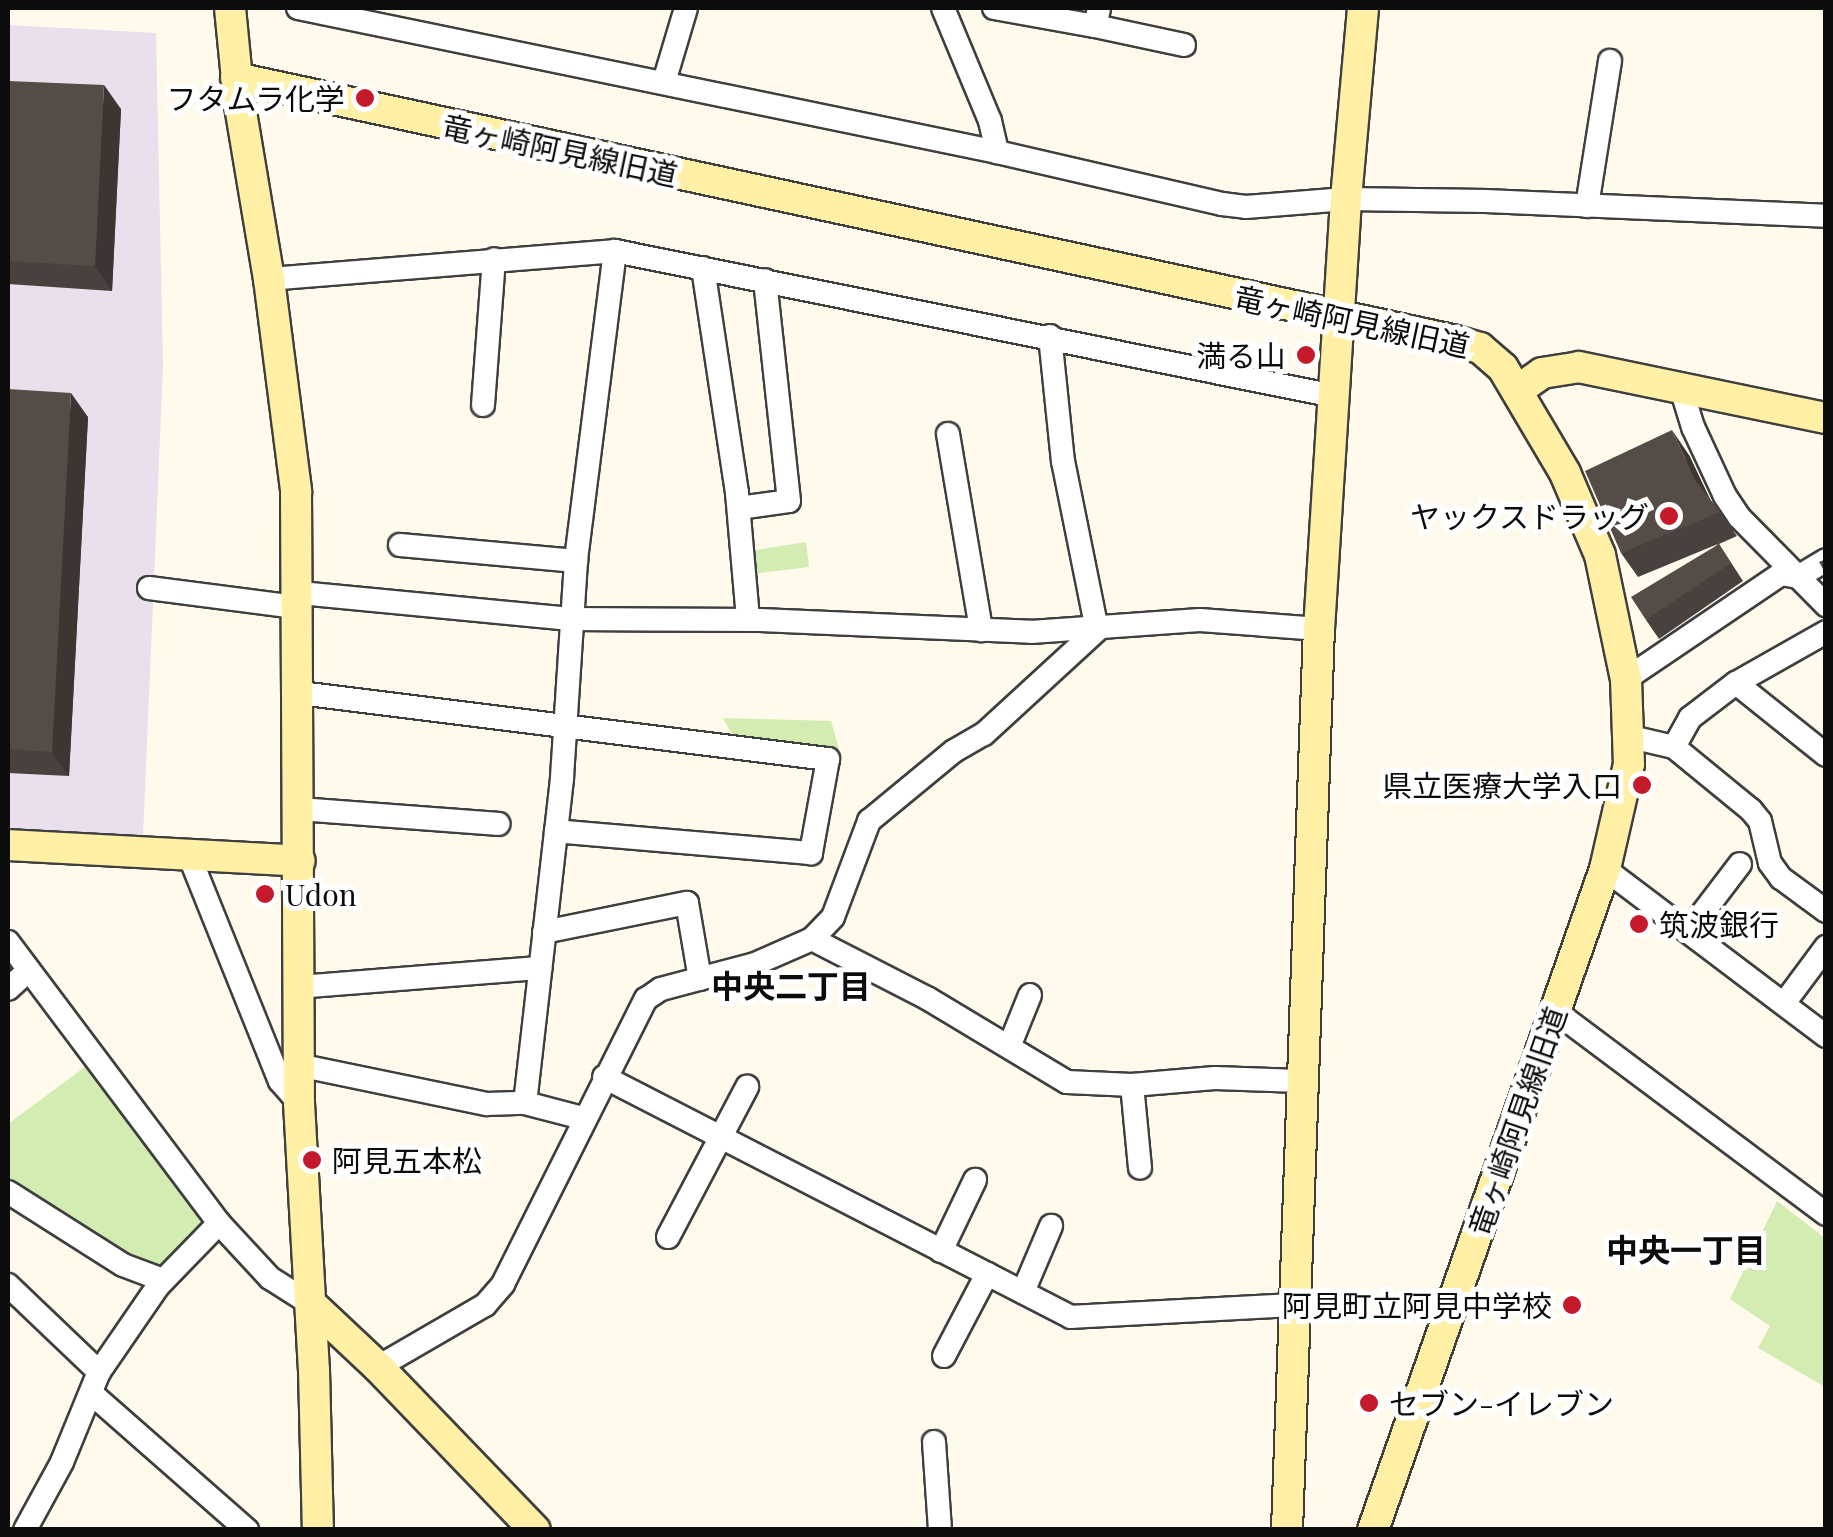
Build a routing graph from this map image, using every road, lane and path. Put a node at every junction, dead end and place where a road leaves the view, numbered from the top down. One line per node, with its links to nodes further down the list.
1 (230, 8): 10 (street)
2 (298, 8): 11 (street)
3 (686, 8): 11 (street)
4 (943, 8): 12 (street)
5 (994, 8): 7 (street)
6 (1364, 8): 13 (street)
7 (1097, 17): 8 (street)
8 (1184, 45)
9 (1610, 60): 14 (street)
10 (236, 78): 19 (street); 21 (street, 竜ヶ崎阿見線旧道)
11 (664, 82): 12 (street)
12 (997, 152): 13 (street)
13 (1346, 198): 14 (street); 21 (street)
14 (1587, 206): 15 (street)
15 (1826, 216)
16 (615, 251): 17 (street); 18 (street); 31 (street)
17 (494, 259): 19 (street); 26 (street)
18 (703, 268): 20 (street); 29 (street)
19 (269, 280): 35 (street)
20 (765, 280): 22 (street); 29 (street)
21 (1339, 317): 24 (street, 竜ヶ崎阿見線旧道); 25 (street)
22 (1050, 336): 25 (street); 41 (street)
23 (1681, 388): 24 (street); 27 (street); 33 (street)
24 (1518, 390): 43 (street, 竜ヶ崎阿見線旧道)
25 (1334, 396): 39 (street)
26 (482, 405)
27 (1826, 418)
28 (948, 434): 40 (street)
29 (738, 508): 38 (street)
30 (400, 545): 31 (street)
31 (576, 560): 37 (street)
32 (1826, 560): 33 (street)
33 (1798, 577): 36 (street); 43 (street)
34 (149, 588): 35 (street)
35 (300, 593): 37 (street); 45 (street)
36 (1826, 606)
37 (570, 618): 38 (street); 46 (street)
38 (748, 620): 40 (street)
39 (1320, 629): 41 (street); 76 (street)
40 (981, 630): 41 (street)
41 (1097, 630): 61 (street)
42 (1826, 632): 44 (street)
43 (1626, 679): 47 (street, 竜ヶ崎阿見線旧道)
44 (1736, 683): 48 (street); 49 (street)
45 (300, 693): 46 (street); 50 (street)
46 (564, 729): 52 (street); 52 (street)
47 (1631, 736): 48 (street); 57 (street, 竜ヶ崎阿見線旧道)
48 (1674, 746): 58 (street)
49 (1826, 754)
50 (300, 809): 51 (street); 55 (street)
51 (498, 824)
52 (556, 830): 60 (street)
53 (8, 845): 54 (street)
54 (188, 855): 55 (street); 79 (street)
55 (300, 861): 67 (street)
56 (1740, 864): 59 (street)
57 (1605, 869): 59 (street); 71 (street, 竜ヶ崎阿見線旧道)
58 (1826, 911)
59 (1688, 931): 70 (street)
60 (544, 932): 64 (street); 66 (street)
61 (812, 939): 66 (street); 73 (street)
62 (8, 942): 65 (street)
63 (1826, 948): 70 (street)
64 (540, 968): 67 (street); 80 (street)
65 (28, 970): 68 (street); 87 (street)
66 (700, 979): 75 (street)
67 (298, 986): 74 (street)
68 (8, 989)
69 (1030, 995): 73 (street)
70 (1785, 1002): 72 (street)
71 (1556, 1012): 86 (street); 107 (street, 竜ヶ崎阿見線旧道)
72 (1826, 1036)
73 (1009, 1047): 77 (street)
74 (298, 1065): 79 (street); 80 (street)
75 (604, 1077): 81 (street); 82 (street)
76 (1300, 1080): 77 (street); 96 (street)
77 (1132, 1085): 83 (street)
78 (747, 1087): 82 (street)
79 (299, 1103): 95 (street)
80 (525, 1103): 81 (street)
81 (582, 1118): 98 (street)
82 (721, 1138): 89 (street); 90 (street)
83 (1140, 1168)
84 (976, 1180): 90 (street)
85 (8, 1192): 92 (street)
86 (1826, 1214)
87 (219, 1222): 92 (street); 95 (street)
88 (1051, 1226): 94 (street)
89 (668, 1237)
90 (941, 1251): 91 (street)
91 (987, 1274): 94 (street); 97 (street)
92 (164, 1280): 99 (street)
93 (8, 1285): 99 (street)
94 (1023, 1292): 96 (street)
95 (310, 1304): 98 (street); 103 (street)
96 (1292, 1305): 106 (street)
97 (944, 1356)
98 (378, 1367): 104 (street)
99 (95, 1382): 101 (street); 102 (street)
100 (934, 1442): 105 (street)
101 (25, 1530)
102 (247, 1530)
103 (318, 1530)
104 (535, 1530)
105 (940, 1530)
106 (1287, 1530)
107 (1373, 1530)

